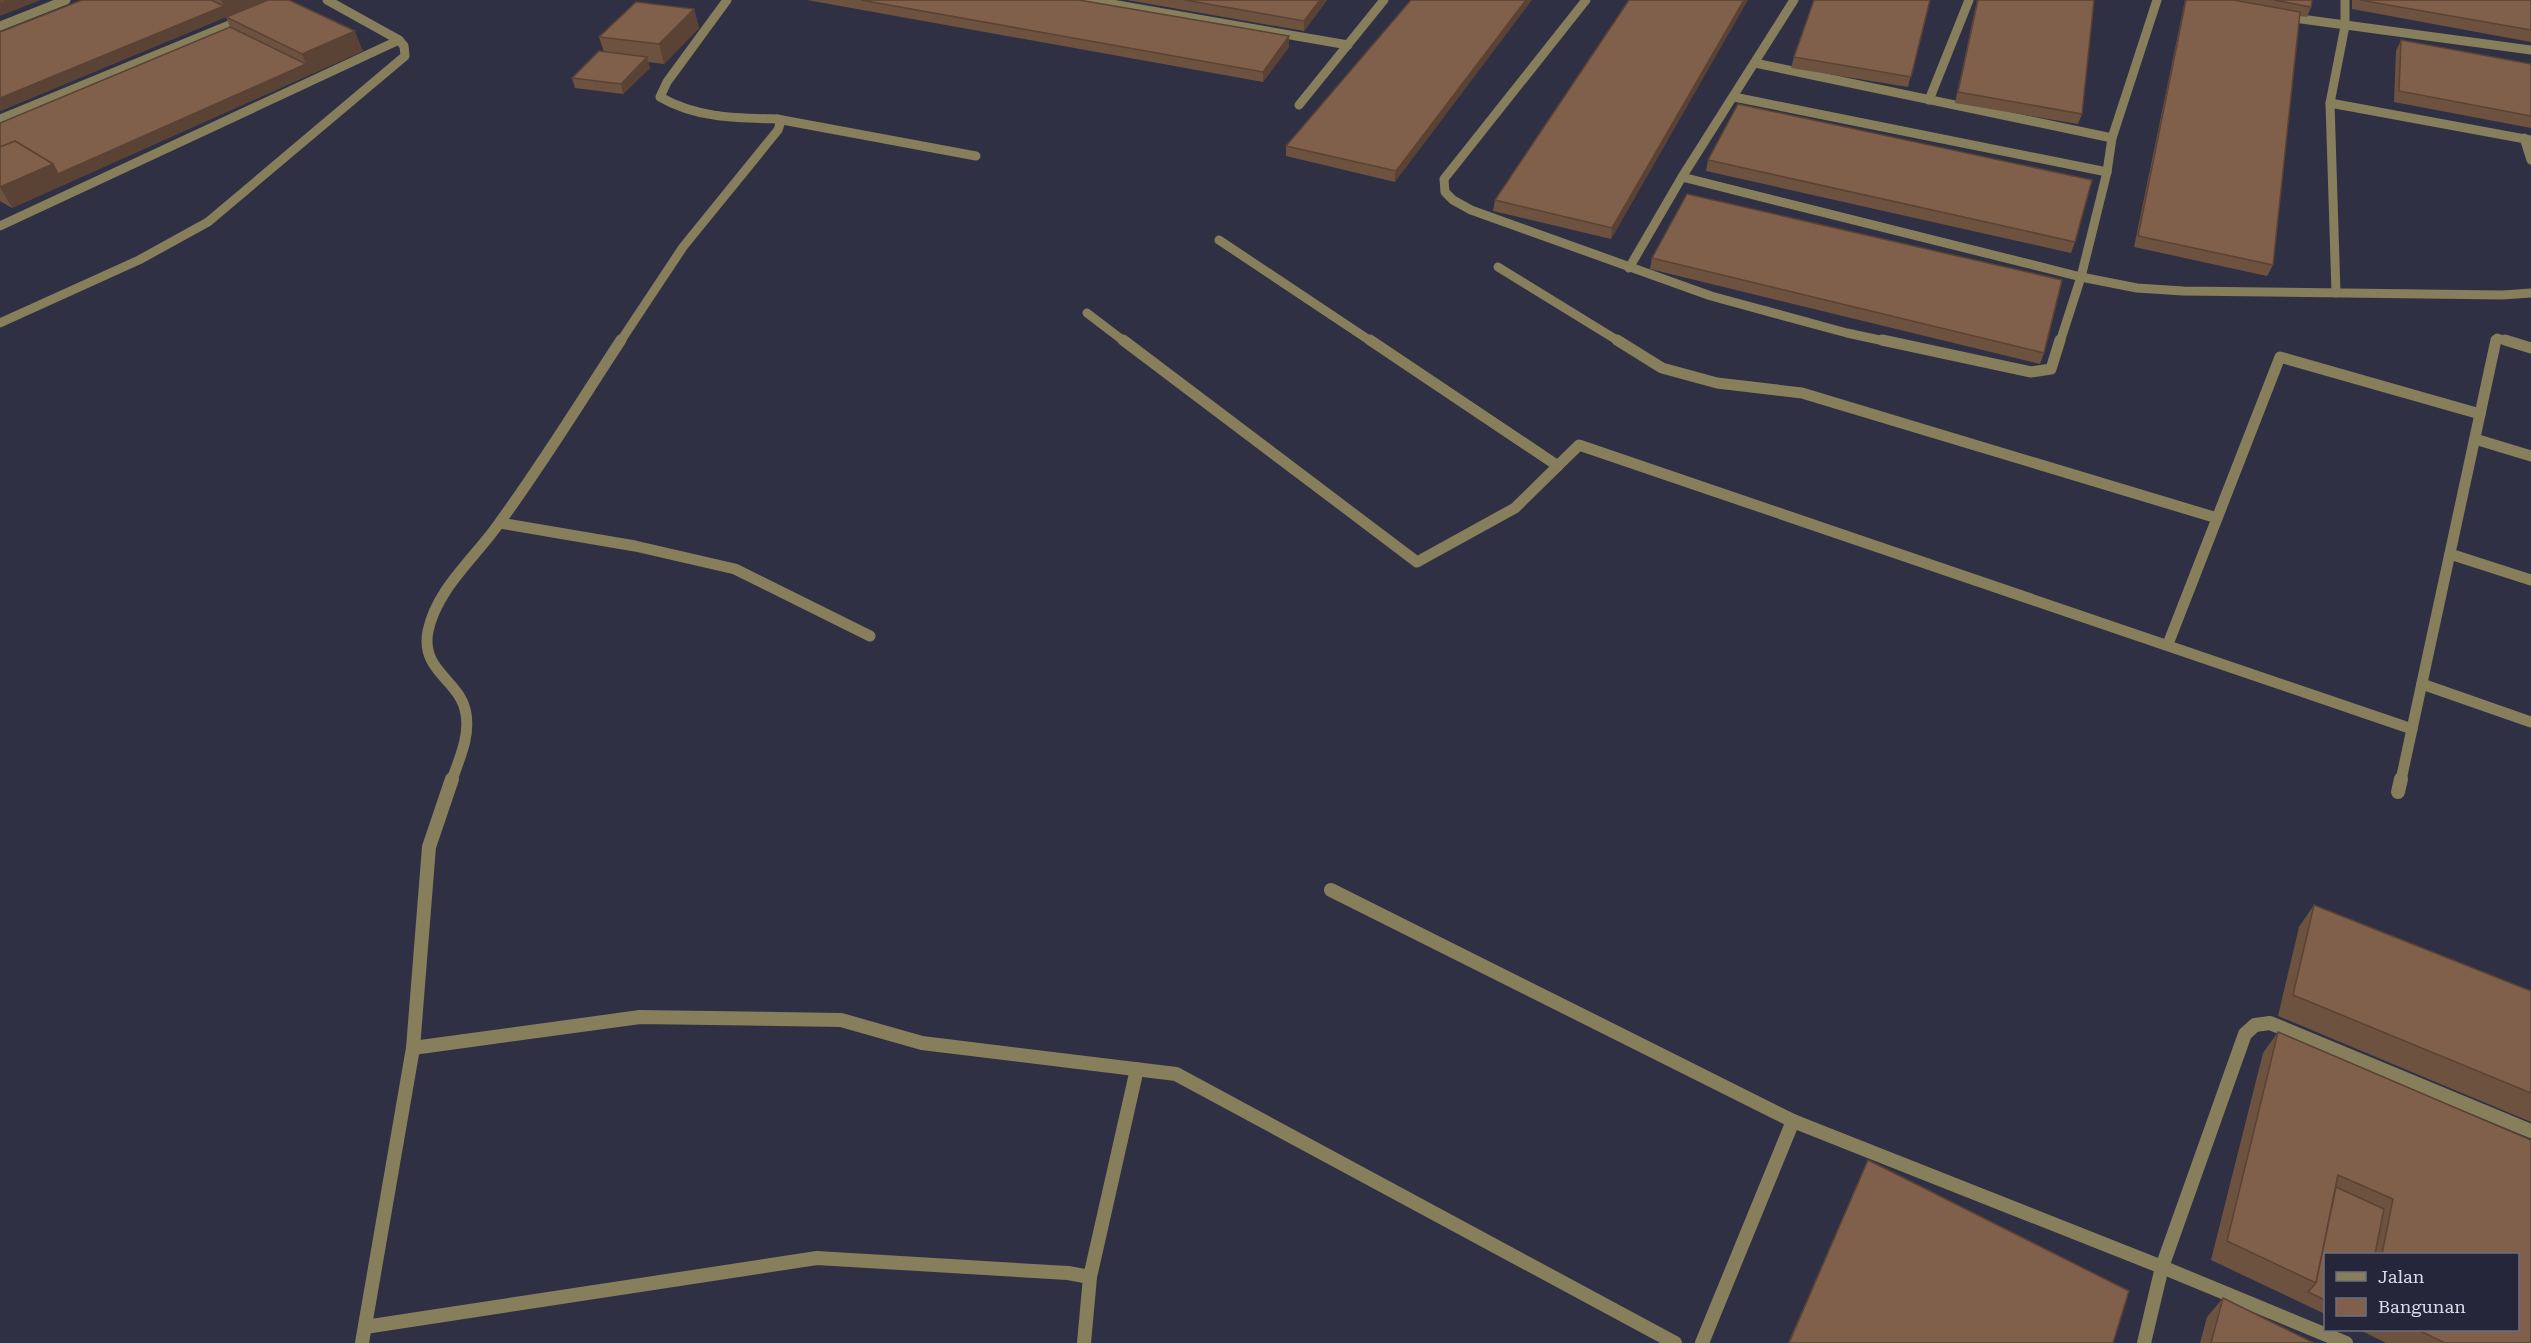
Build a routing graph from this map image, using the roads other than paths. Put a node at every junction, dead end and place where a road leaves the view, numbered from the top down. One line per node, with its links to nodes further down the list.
1 (66, 0): 13 (street)
2 (327, 0): 15 (street)
3 (727, 0): 24 (street)
4 (1089, 0): 16 (street)
5 (1384, 0): 16 (street)
6 (1586, 0): 34 (street)
7 (1794, 0): 18 (street)
8 (1969, 0): 20 (street)
9 (2157, 0): 25 (street)
10 (2345, 0): 14 (street)
11 (257, 13): 23 (street)
12 (2276, 15): 14 (street)
13 (0, 26)
14 (2345, 26): 17 (street); 21 (street)
15 (399, 39): 31 (street); 39 (street)
16 (1348, 45): 22 (street)
17 (2531, 50)
18 (1755, 63): 19 (street); 20 (street)
19 (1734, 97): 29 (street); 30 (street)
20 (1929, 100): 25 (street)
21 (2330, 103): 26 (street); 37 (street)
22 (1299, 105)
23 (0, 119)
24 (777, 119): 27 (street); 46 (street)
25 (2112, 138): 29 (street)
26 (2527, 139): 28 (street)
27 (976, 156)
28 (2531, 160)
29 (2107, 172): 35 (street)
30 (1682, 177): 34 (street); 35 (street)
31 (0, 225)
32 (1219, 240): 44 (street)
33 (1498, 267): 45 (street)
34 (1629, 268): 35 (street)
35 (2081, 277): 37 (street)
36 (2531, 292): 37 (street)
37 (2336, 293)
38 (1087, 313): 44 (street)
39 (0, 324)
40 (2531, 348): 41 (street)
41 (2480, 414): 42 (street); 45 (street)
42 (2475, 439): 43 (street); 47 (street)
43 (2531, 456)
44 (1558, 466): 50 (street)
45 (2217, 518): 50 (street)
46 (500, 523): 49 (street); 56 (street)
47 (2450, 554): 48 (street); 51 (street)
48 (2531, 580)
49 (870, 636)
50 (2168, 644): 53 (street)
51 (2422, 684): 52 (street); 53 (street)
52 (2531, 722)
53 (2412, 729): 54 (street)
54 (2398, 792)
55 (1331, 890): 58 (street)
56 (413, 1048): 57 (street); 62 (street)
57 (1137, 1069): 61 (street); 64 (street)
58 (1793, 1121): 60 (street); 65 (street)
59 (2531, 1131): 60 (street)
60 (2163, 1267): 66 (street); 67 (street)
61 (1090, 1277): 62 (street); 63 (street)
62 (364, 1335)
63 (1084, 1343)
64 (1675, 1343)
65 (1702, 1343)
66 (2144, 1343)
67 (2346, 1343)

